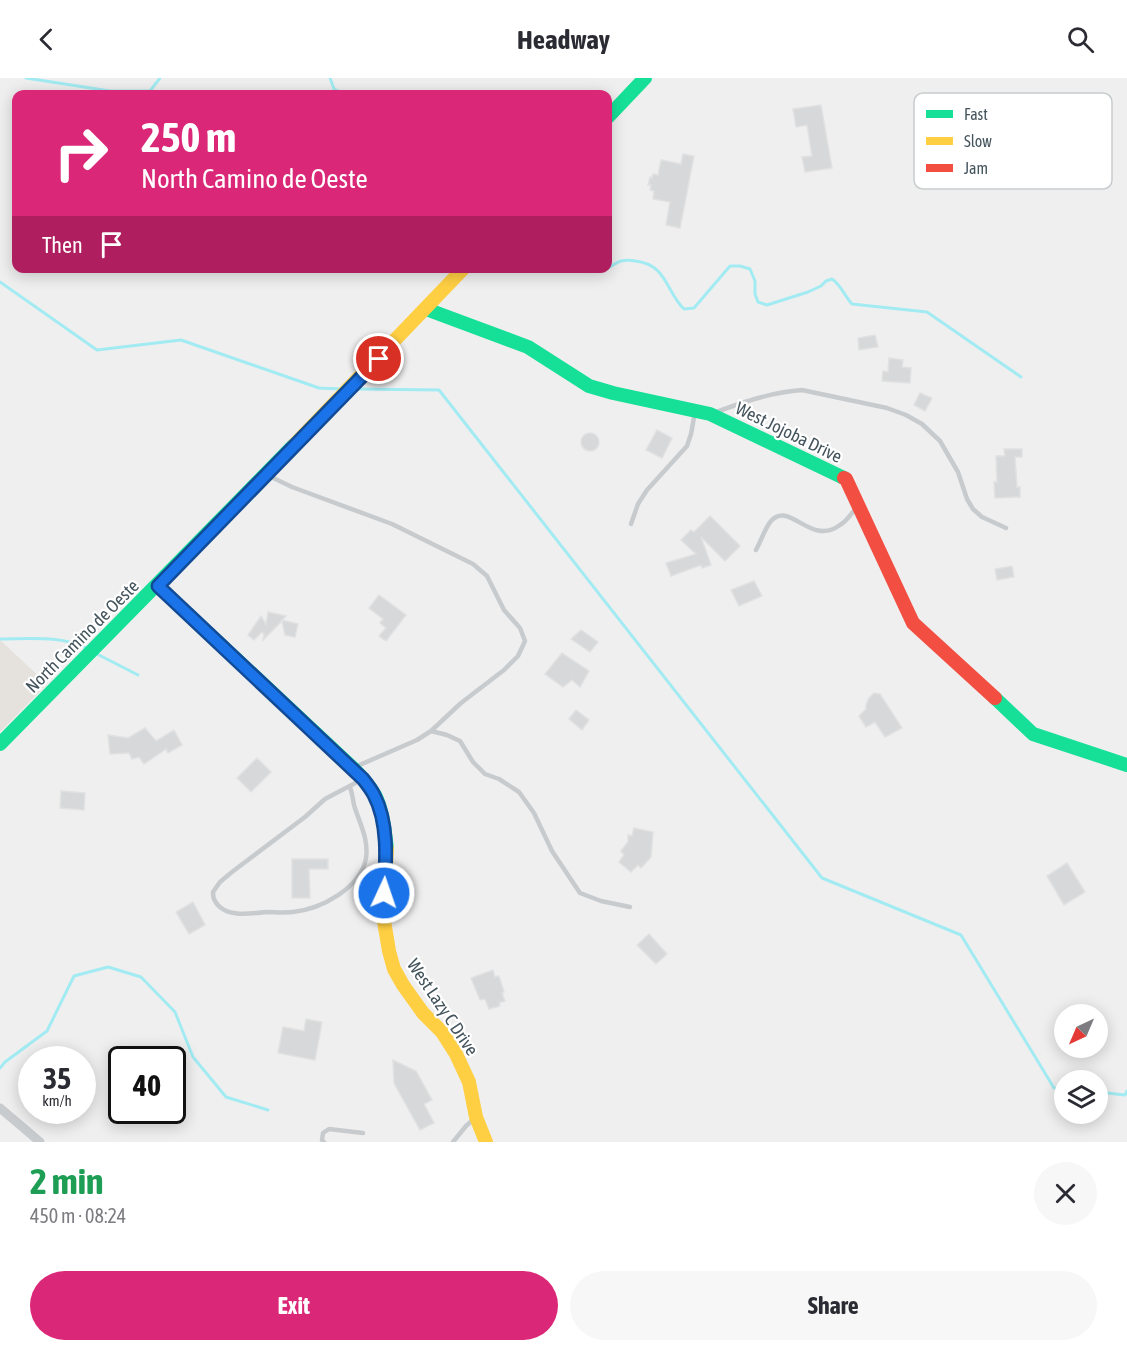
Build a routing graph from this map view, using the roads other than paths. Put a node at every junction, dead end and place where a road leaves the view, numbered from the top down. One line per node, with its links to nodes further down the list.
1 (645, 78): 2 (street)
2 (612, 113)
3 (459, 273): 4 (street, North Camino de Oeste)
4 (426, 309): 5 (street, West Jojoba Drive); 7 (street, North Camino de Oeste)
5 (695, 411): 6 (street, West Jojoba Drive); 9 (lane)
6 (710, 414): 8 (street, West Jojoba Drive); 10 (lane)
7 (267, 474): 12 (street, North Camino de Oeste); 13 (lane)
8 (858, 506): 11 (lane); 15 (street, West Jojoba Drive)
9 (631, 524)
10 (1006, 528)
11 (756, 550)
12 (158, 586): 14 (street, North Camino de Oeste); 16 (street, West Lazy C Drive)
13 (430, 731): 16 (lane); 19 (lane)
14 (0, 744)
15 (1127, 765)
16 (353, 768): 17 (street, West Lazy C Drive)
17 (363, 779): 18 (lane); 21 (street, West Lazy C Drive)
18 (350, 787): 18 (lane)
19 (630, 907)
20 (0, 1108): 23 (street)
21 (476, 1117): 25 (lane); 26 (street, West Lazy C Drive)
22 (363, 1133): 24 (lane)
23 (40, 1142)
24 (324, 1142)
25 (453, 1142)
26 (486, 1142)

